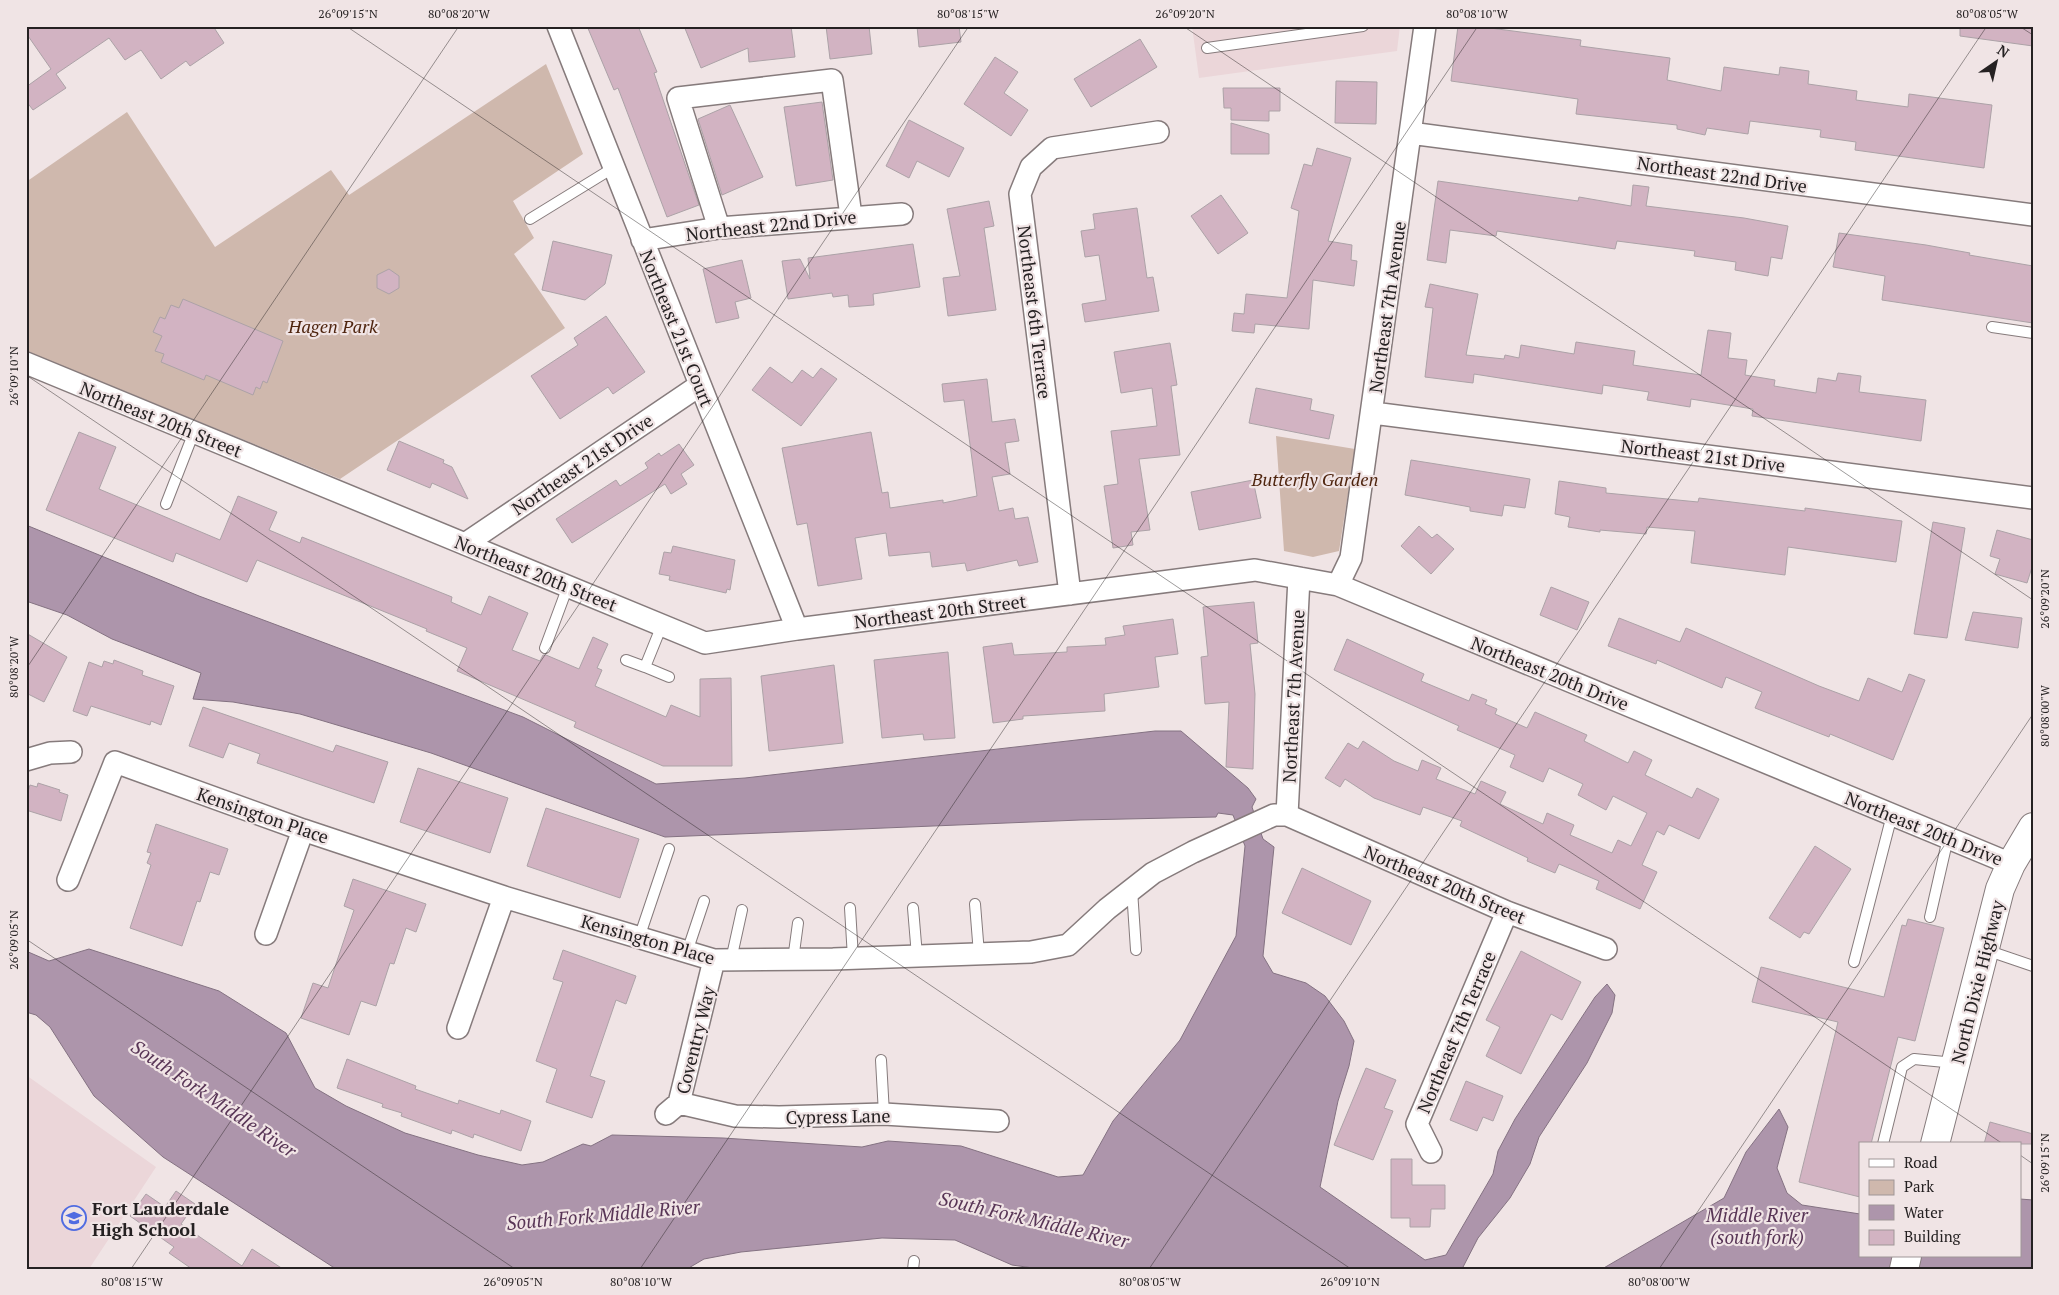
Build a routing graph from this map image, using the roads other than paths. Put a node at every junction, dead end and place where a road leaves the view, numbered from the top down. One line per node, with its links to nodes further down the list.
1 (558, 26): 7 (street, Northeast 21st Court)
2 (1363, 26): 4 (lane)
3 (1425, 26): 6 (street, Northeast 7th Avenue)
4 (1207, 48)
5 (1158, 132): 26 (street, Northeast 6th Terrace)
6 (1410, 133): 9 (street, Northeast 22nd Drive); 18 (street, Northeast 7th Avenue)
7 (613, 168): 11 (lane); 13 (street, Northeast 21st Court)
8 (902, 214): 10 (street, Northeast 22nd Drive)
9 (2033, 215)
10 (851, 216): 12 (street, Northeast 22nd Drive); 12 (street)
11 (530, 220)
12 (719, 228): 13 (street, Northeast 22nd Drive)
13 (642, 240): 17 (street, Northeast 21st Court)
14 (1992, 327): 15 (lane)
15 (2033, 333)
16 (26, 363): 19 (street, Northeast 20th Street)
17 (700, 385): 22 (street, Northeast 21st Drive); 28 (street, Northeast 21st Court)
18 (1373, 413): 20 (street, Northeast 21st Drive); 24 (street, Northeast 7th Avenue)
19 (194, 432): 21 (lane); 22 (street, Northeast 20th Street)
20 (2033, 498)
21 (166, 504)
22 (465, 544): 25 (street, Northeast 20th Street)
23 (1299, 578): 24 (street, Northeast 20th Drive); 26 (street, Northeast 20th Drive); 35 (street, Northeast 7th Avenue)
24 (1338, 585): 36 (street, Northeast 20th Drive)
25 (568, 586): 27 (street, Northeast 20th Street); 29 (lane)
26 (1070, 594): 28 (street, Northeast 20th Street)
27 (662, 625): 28 (street, Northeast 20th Street); 31 (lane)
28 (797, 629)
29 (545, 648)
30 (626, 660): 31 (lane)
31 (645, 667): 32 (lane)
32 (669, 677)
33 (71, 752): 34 (street)
34 (26, 760)
35 (1287, 815): 43 (street, Kensington Place); 50 (street, Northeast 20th Street)
36 (1892, 815): 39 (street, Northeast 20th Drive); 64 (lane)
37 (2033, 827): 41 (street, North Dixie Highway)
38 (303, 830): 42 (street, Kensington Place); 44 (street, Kensington Place); 53 (street)
39 (1948, 838): 41 (street, Northeast 20th Drive); 51 (lane)
40 (669, 849): 54 (lane)
41 (2012, 864): 57 (street, North Dixie Highway)
42 (68, 880)
43 (1132, 890): 56 (lane); 59 (street, Kensington Place)
44 (504, 898): 54 (street, Kensington Place); 66 (street)
45 (704, 901): 58 (lane)
46 (975, 904): 59 (lane)
47 (850, 908): 61 (lane)
48 (913, 908): 60 (lane)
49 (742, 910): 62 (lane)
50 (1507, 912): 55 (street, Northeast 20th Street); 74 (street, Northeast 7th Terrace)
51 (1930, 917)
52 (798, 922): 63 (lane)
53 (266, 934)
54 (639, 938): 58 (street, Kensington Place)
55 (1606, 949)
56 (1136, 950)
57 (1985, 950): 65 (lane); 68 (street, North Dixie Highway)
58 (687, 952): 62 (street, Kensington Place)
59 (979, 954): 60 (street, Kensington Place)
60 (917, 956): 61 (street, Kensington Place)
61 (853, 958): 63 (street, Kensington Place)
62 (723, 960): 63 (street, Kensington Place); 69 (street, Coventry Way)
63 (794, 960)
64 (1854, 962)
65 (2033, 966)
66 (458, 1028)
67 (881, 1060): 70 (lane)
68 (1956, 1063): 72 (lane); 73 (street, North Dixie Highway)
69 (673, 1109): 70 (street, Cypress Lane)
70 (884, 1114): 71 (street, Cypress Lane)
71 (998, 1121)
72 (1883, 1142)
73 (1936, 1142)
74 (1431, 1152)

